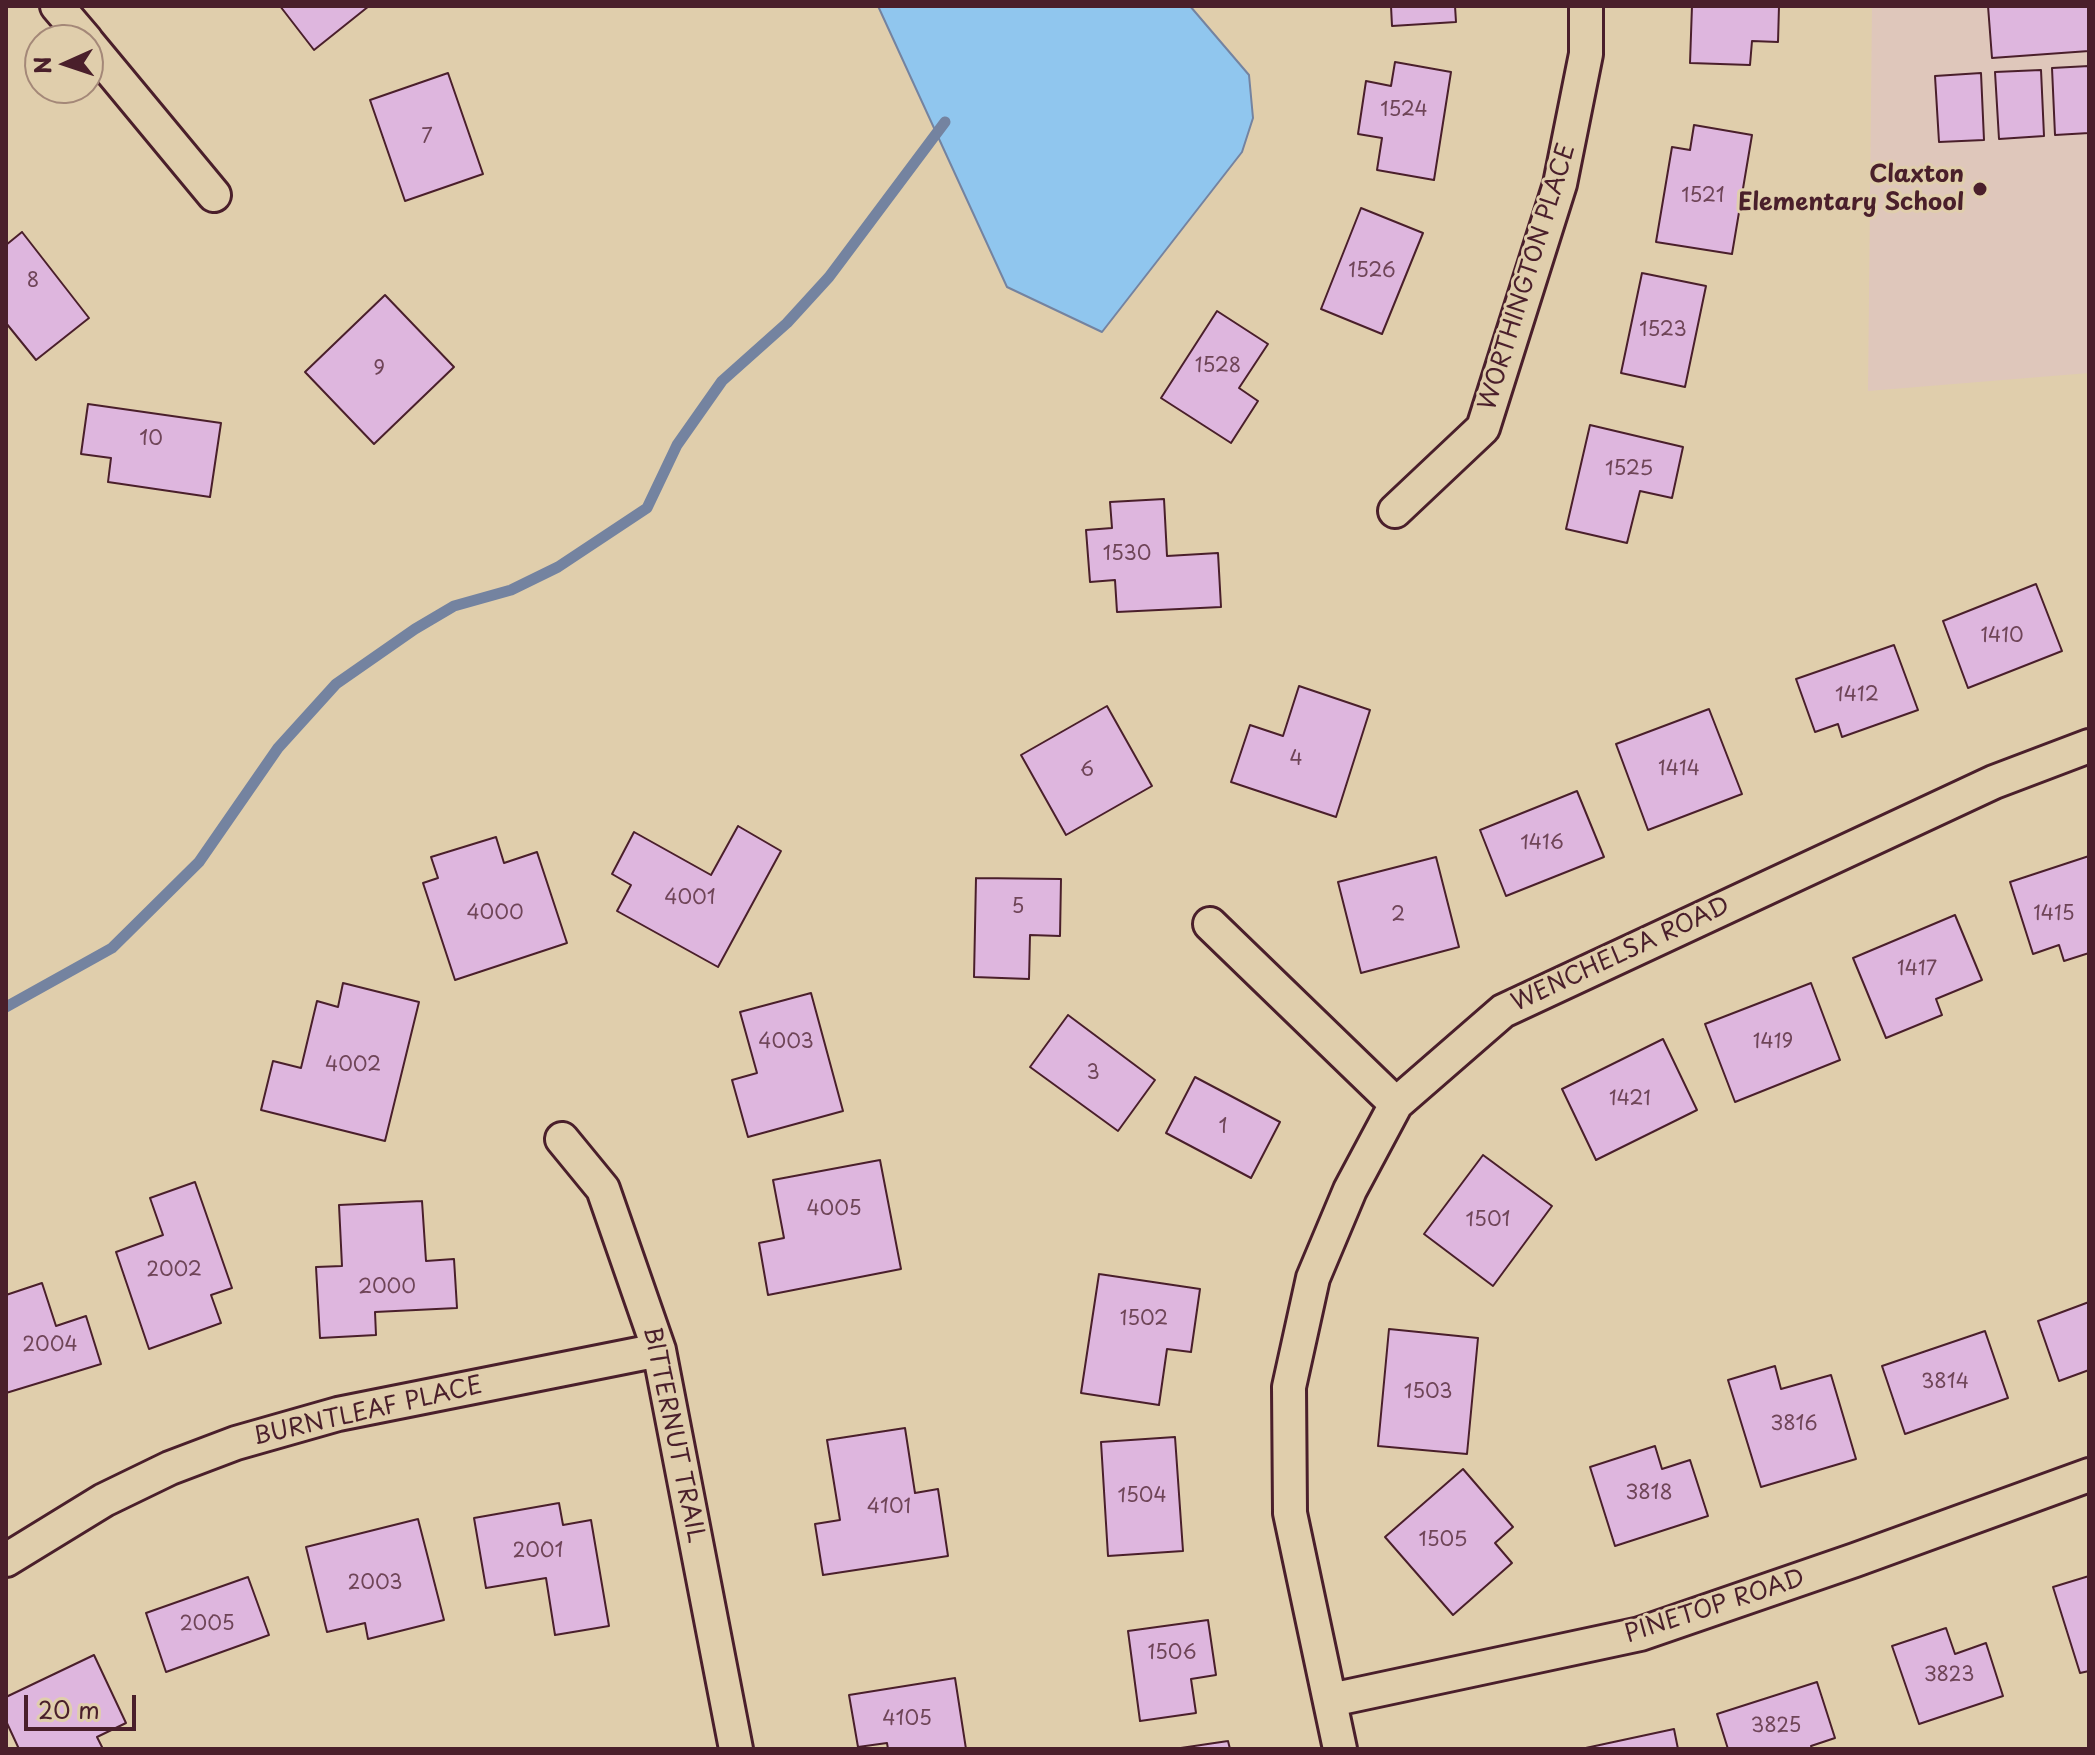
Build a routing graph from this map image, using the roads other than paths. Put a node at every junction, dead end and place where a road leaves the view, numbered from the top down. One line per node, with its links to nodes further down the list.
1 (57, 6): 3 (street)
2 (1586, 6): 6 (street, WORTHINGTON PLACE)
3 (72, 24)
4 (104, 62): 5 (street)
5 (214, 195)
6 (1395, 511)
7 (2089, 746): 9 (street, WENCHELSA ROAD)
8 (1210, 924): 9 (street)
9 (1396, 1104): 14 (street, WENCHELSA ROAD)
10 (562, 1139): 11 (street, BITTERNUT TRAIL)
11 (659, 1350): 13 (street, BURNTLEAF PLACE); 15 (street, BITTERNUT TRAIL)
12 (2089, 1475): 14 (street, PINETOP ROAD)
13 (6, 1560)
14 (1331, 1700): 16 (street, WENCHELSA ROAD)
15 (736, 1749)
16 (1340, 1749)

